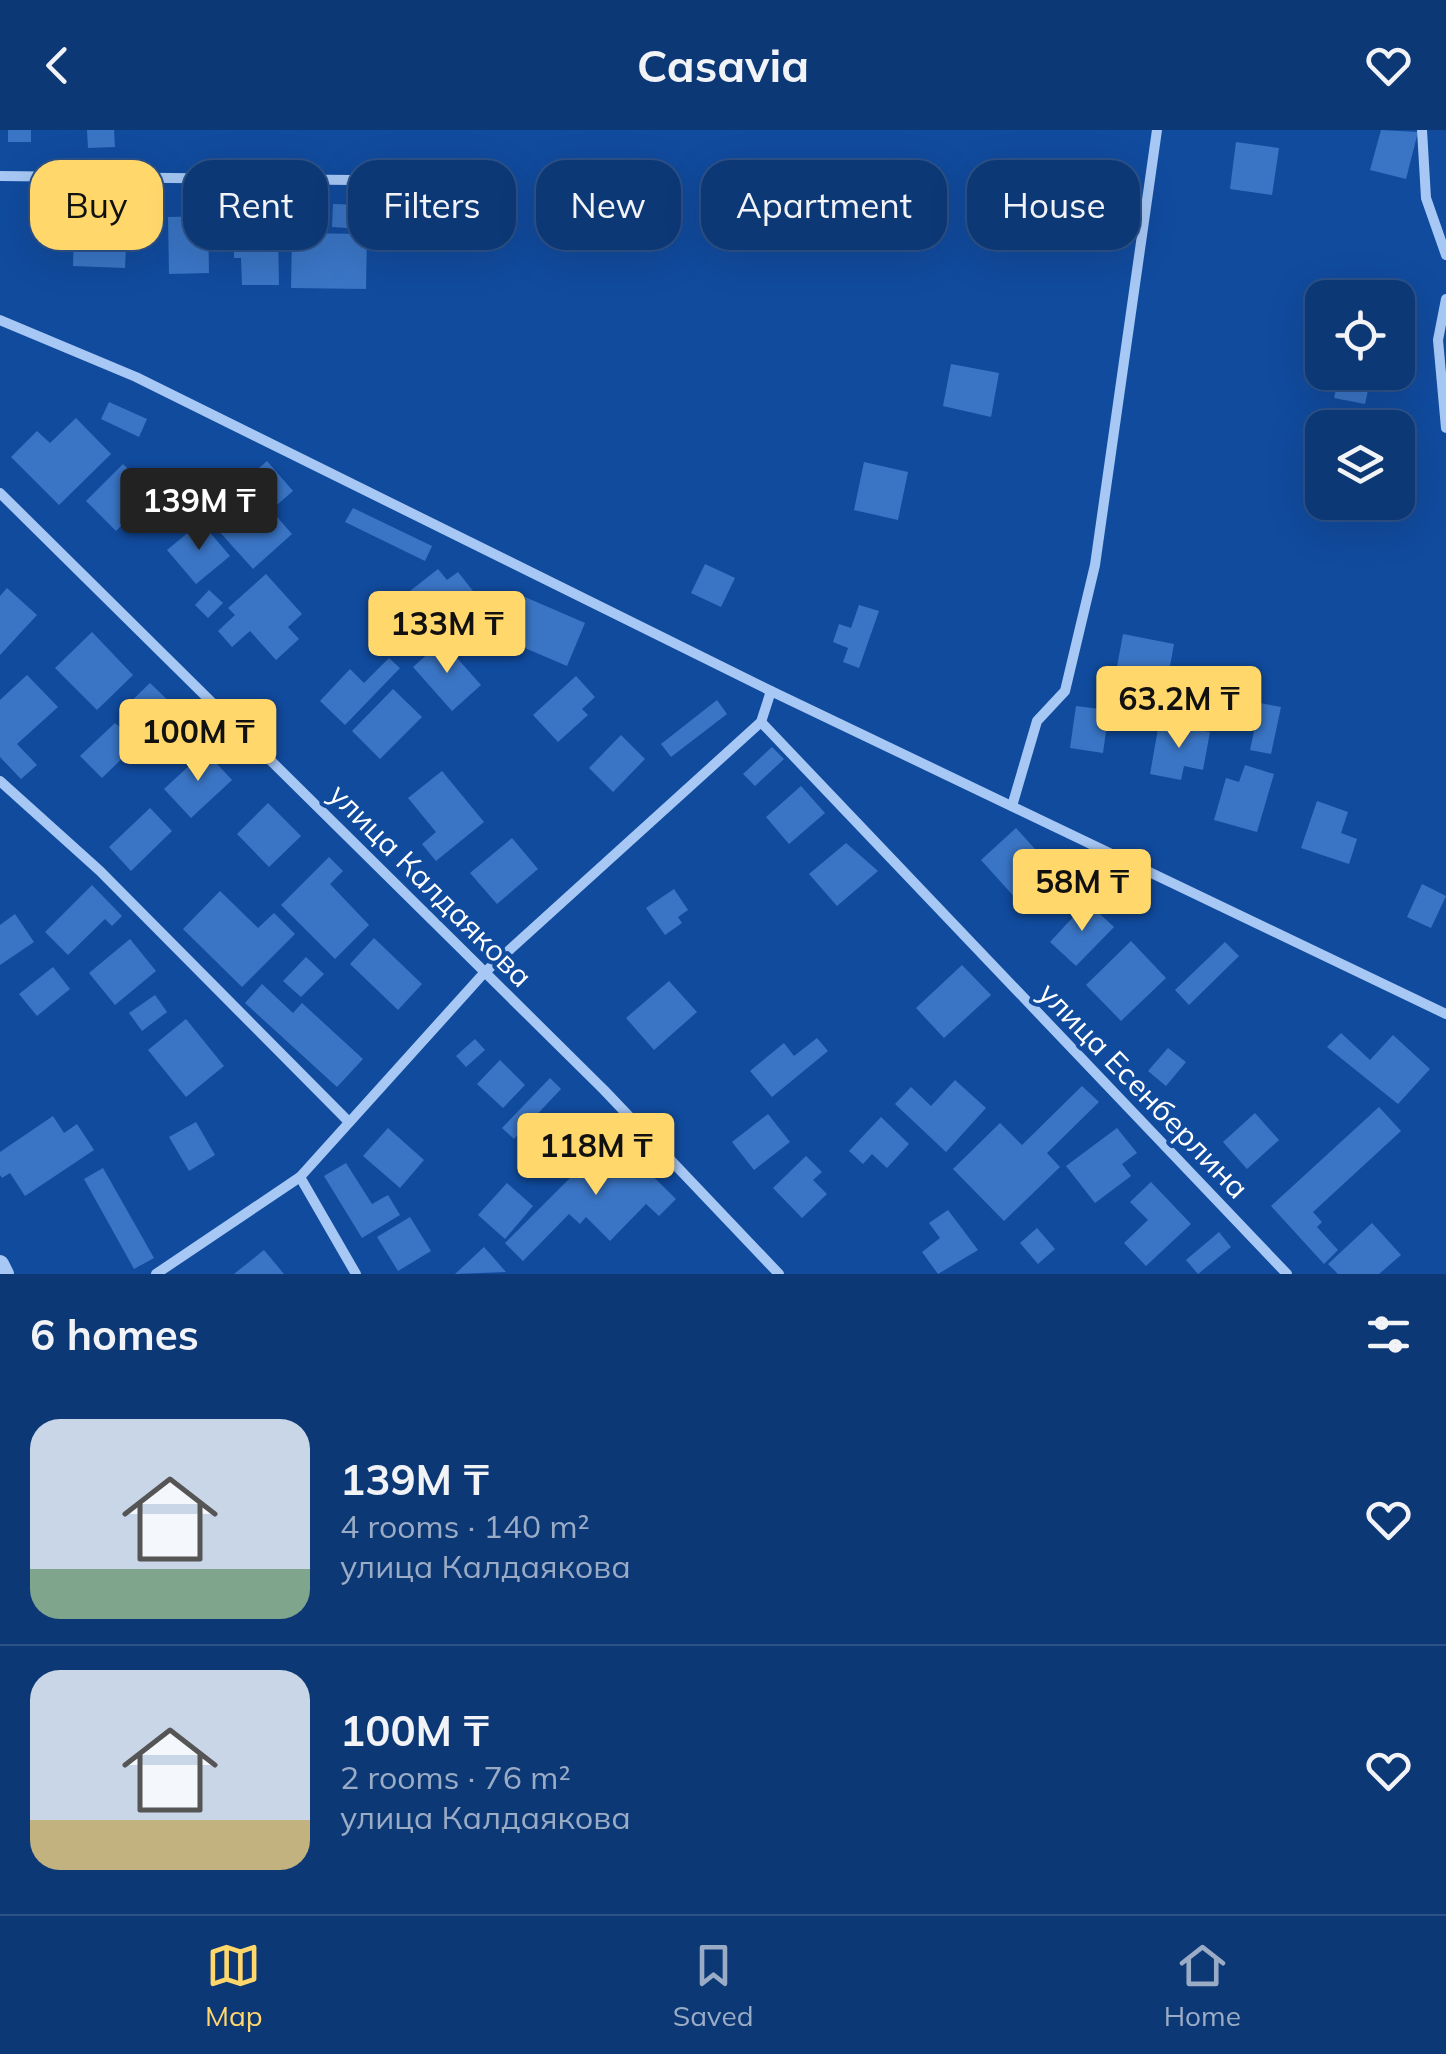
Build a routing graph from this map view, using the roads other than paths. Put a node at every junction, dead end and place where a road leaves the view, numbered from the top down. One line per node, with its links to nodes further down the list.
1 (1157, 130): 13 (street)
2 (1422, 130): 5 (street)
3 (0, 176): 4 (street)
4 (348, 180)
5 (1446, 254)
6 (1446, 299): 8 (street)
7 (0, 320): 10 (street)
8 (1446, 428)
9 (0, 493): 14 (street, улица Калдаякова)
10 (772, 691): 11 (street); 13 (street)
11 (761, 722): 14 (street); 23 (street, улица Есенберлина)
12 (0, 781): 16 (street)
13 (1012, 806): 15 (street)
14 (484, 972): 16 (street); 22 (street, улица Калдаякова)
15 (1446, 1014)
16 (349, 1122): 17 (street)
17 (300, 1177): 20 (street); 21 (street)
18 (0, 1264): 19 (street)
19 (5, 1274)
20 (156, 1274)
21 (356, 1274)
22 (780, 1274)
23 (1287, 1274)

